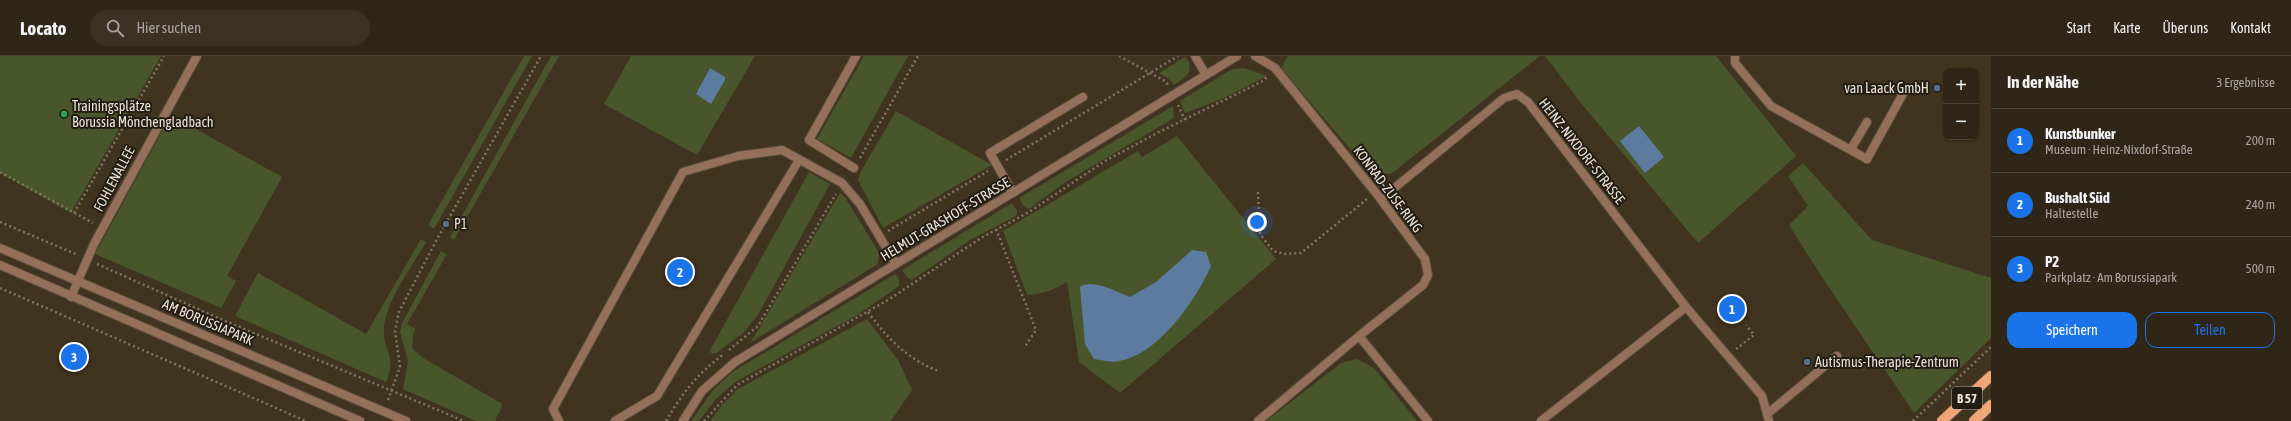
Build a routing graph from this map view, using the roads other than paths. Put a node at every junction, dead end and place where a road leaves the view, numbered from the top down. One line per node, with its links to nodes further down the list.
1 (197, 56): 19 (street, FOHLENALLEE)
2 (856, 56): 13 (street)
3 (1195, 56): 7 (street)
4 (1237, 56): 7 (street, HELMUT-GRASHOFF-STRASSE)
5 (1255, 56): 15 (street, KONRAD-ZUSE-RING)
6 (1735, 56): 11 (street)
7 (1206, 75): 14 (street, HELMUT-GRASHOFF-STRASSE)
8 (1899, 87): 11 (street)
9 (1083, 98): 14 (street)
10 (1867, 122): 11 (street)
11 (1850, 149)
12 (799, 160): 17 (street); 29 (street); 30 (street)
13 (854, 168)
14 (1013, 193): 17 (street, HELMUT-GRASHOFF-STRASSE)
15 (1378, 196): 21 (street, HEINZ-NIXDORF-STRASSE); 22 (street, KONRAD-ZUSE-RING)
16 (0, 248): 19 (street, AM BORUSSIAPARK)
17 (896, 264): 31 (street, HELMUT-GRASHOFF-STRASSE)
18 (0, 266): 20 (street)
19 (78, 281): 20 (street, FOHLENALLEE); 28 (street, AM BORUSSIAPARK)
20 (71, 297): 27 (street)
21 (1686, 307): 26 (street, HEINZ-NIXDORF-STRASSE); 34 (street)
22 (1359, 336): 32 (street, KONRAD-ZUSE-RING); 33 (street)
23 (1838, 356): 26 (street)
24 (1991, 376): 35 (main road, B 57)
25 (1991, 405): 36 (main road, B 57)
26 (1768, 418)
27 (360, 421)
28 (406, 421)
29 (559, 421)
30 (615, 421)
31 (683, 421)
32 (1258, 421)
33 (1428, 421)
34 (1541, 421)
35 (1942, 421)
36 (1974, 421)

